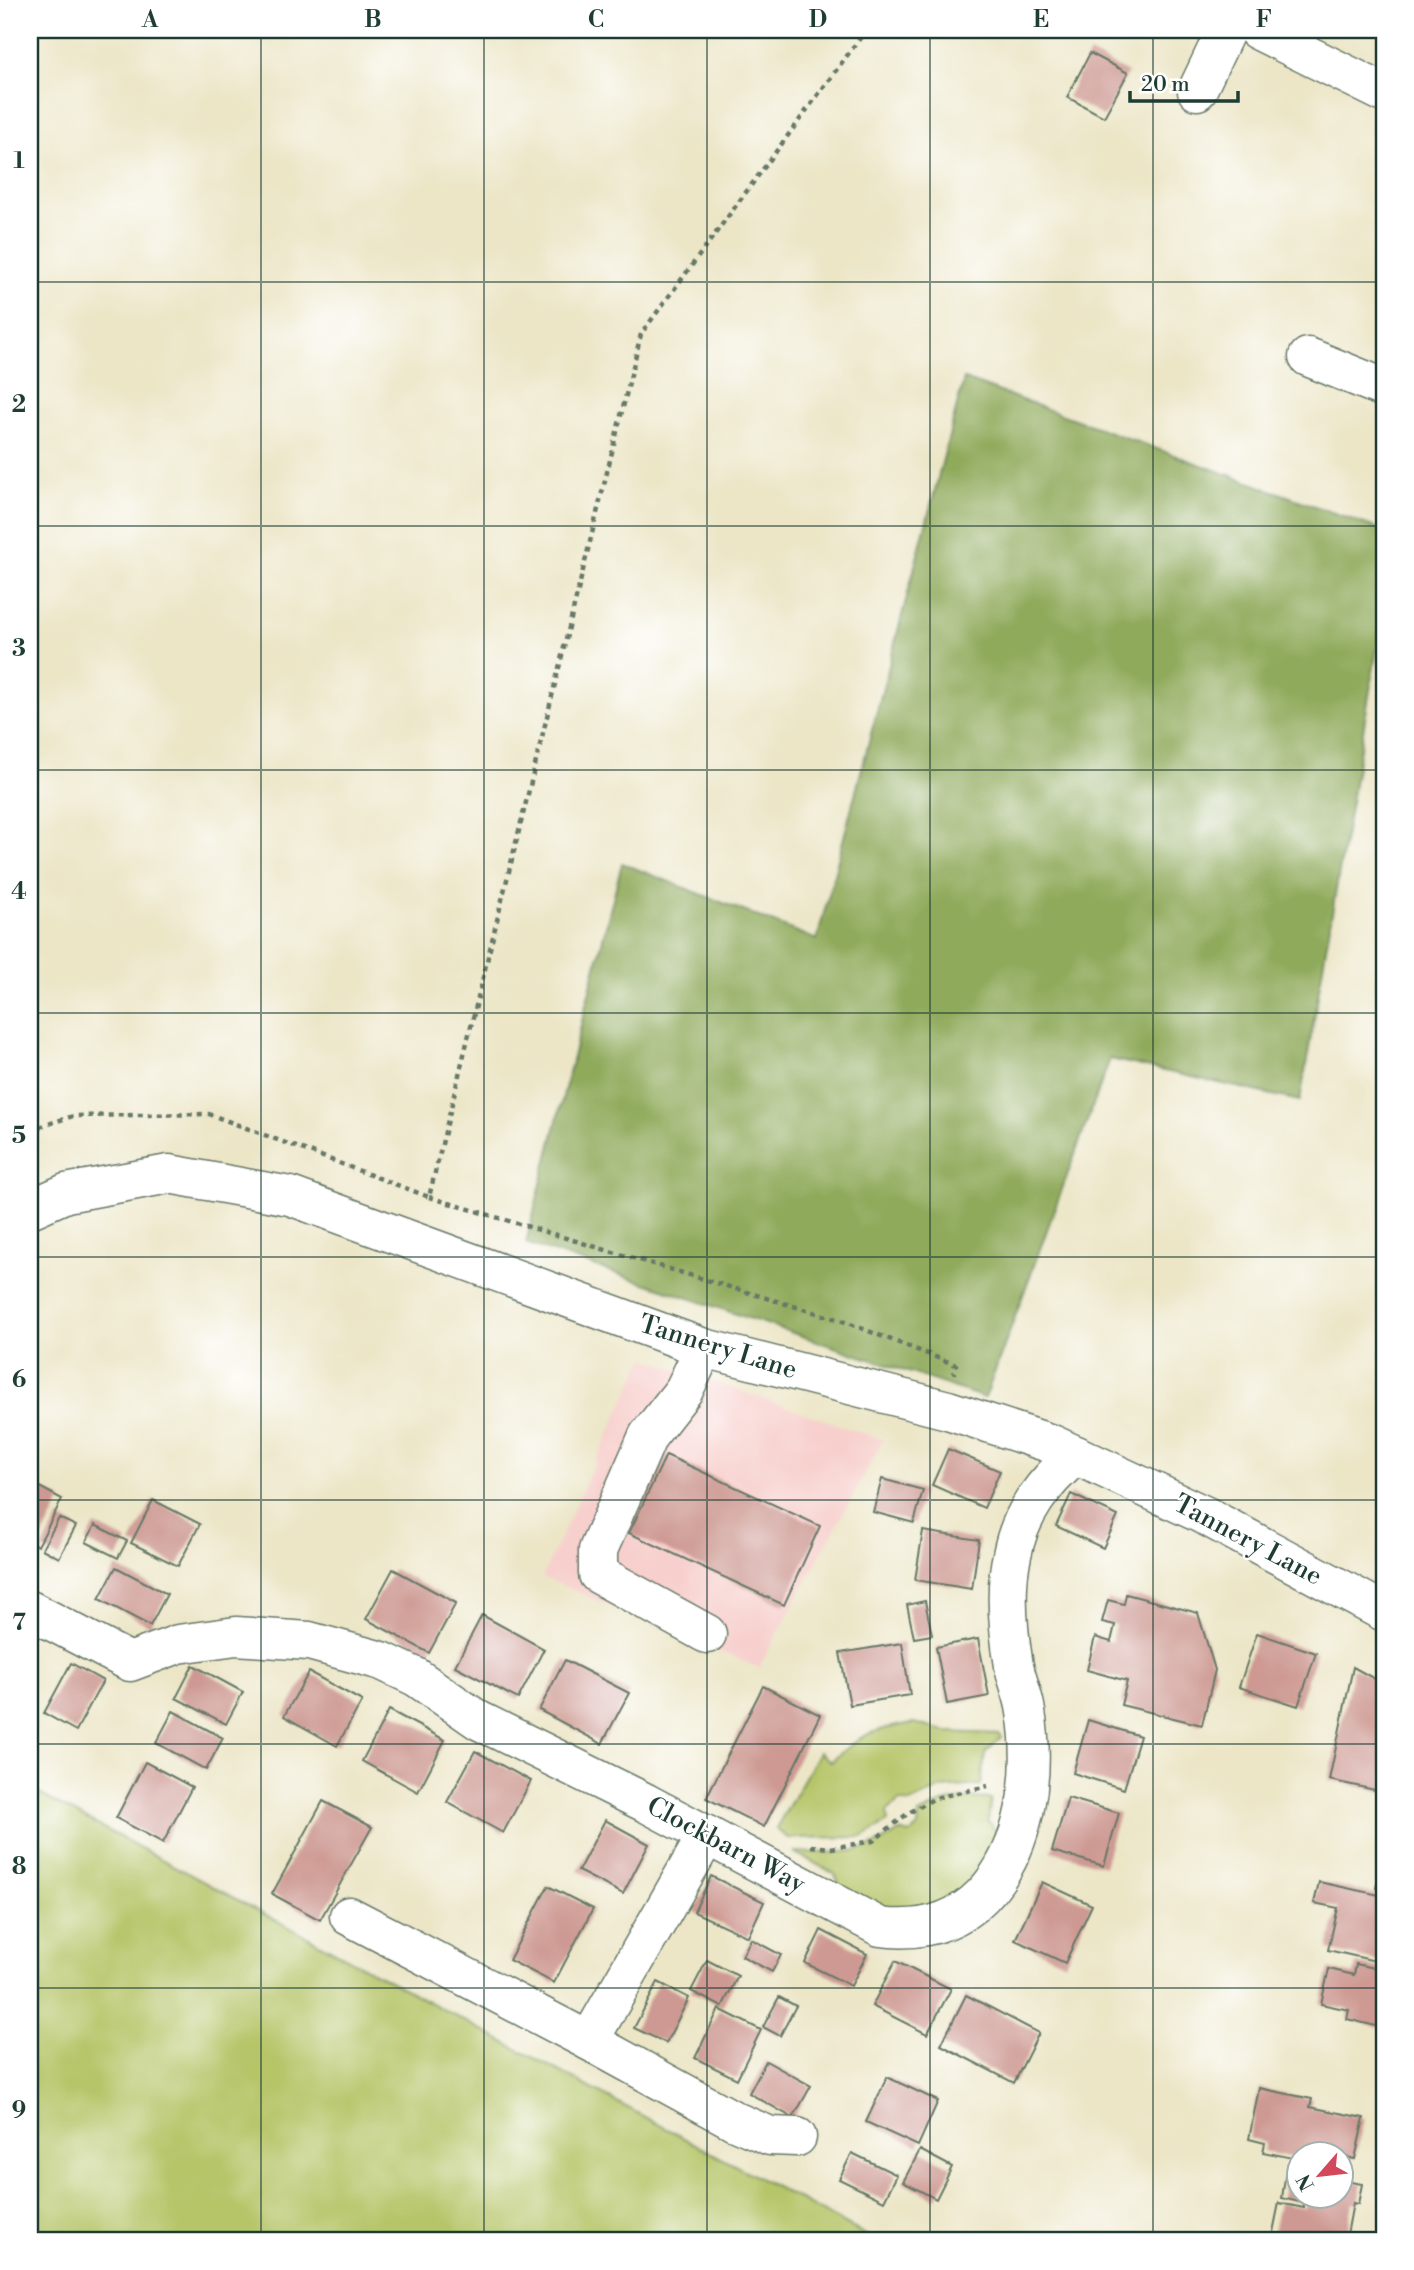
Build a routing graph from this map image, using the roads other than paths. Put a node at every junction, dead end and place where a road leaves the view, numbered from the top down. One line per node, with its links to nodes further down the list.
1 (1226, 30): 3 (street)
2 (1257, 30): 4 (street)
3 (1197, 91)
4 (1384, 93)
5 (1308, 357): 6 (street)
6 (1384, 388)
7 (30, 1209): 8 (street, Tannery Lane)
8 (704, 1348): 9 (street, Tannery Lane); 12 (street)
9 (1076, 1455): 11 (street, Tannery Lane); 13 (street, Clockbarn Way)
10 (30, 1610): 13 (street, Clockbarn Way)
11 (1384, 1612)
12 (707, 1634)
13 (707, 1835): 15 (street)
14 (349, 1916): 15 (street)
15 (589, 2040): 16 (street)
16 (797, 2137)

